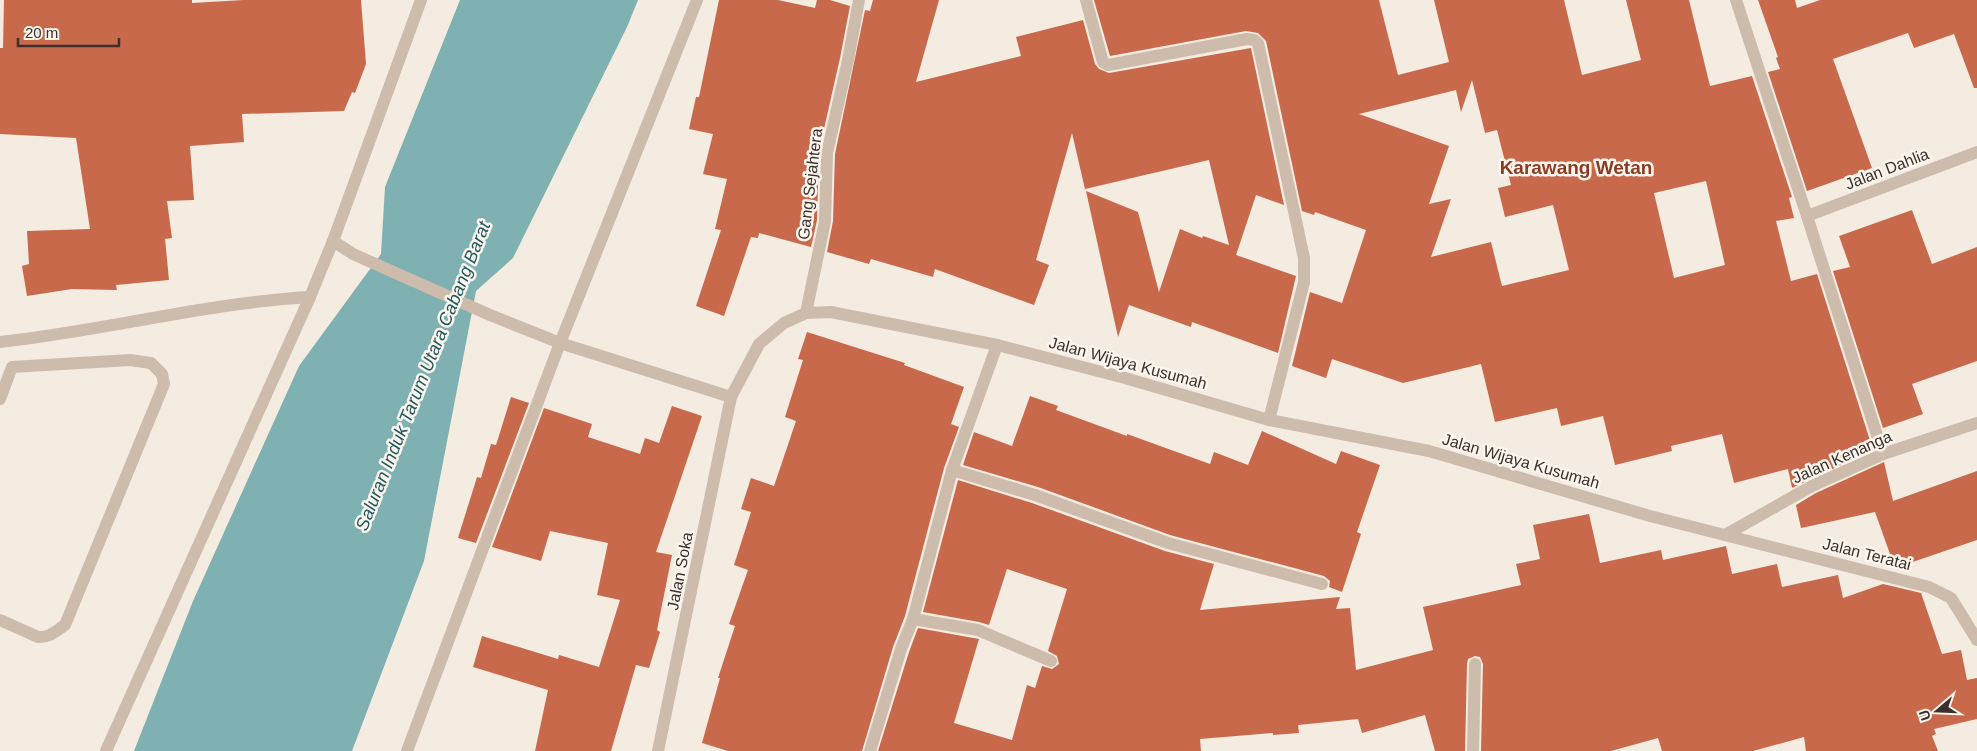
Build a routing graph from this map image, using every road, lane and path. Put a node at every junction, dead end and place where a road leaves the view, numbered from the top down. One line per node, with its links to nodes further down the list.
1 (421, 0): 8 (street)
2 (697, 0): 12 (street)
3 (859, 0): 10 (street, Gang Sejahtera)
4 (1086, 0): 17 (street)
5 (1736, 0): 7 (street)
6 (1977, 152): 7 (street, Jalan Dahlia)
7 (1808, 216): 19 (street)
8 (334, 241): 9 (street); 12 (street)
9 (310, 297): 11 (street); 28 (street)
10 (806, 313): 13 (street, Jalan Wijaya Kusumah); 15 (street, Jalan Wijaya Kusumah)
11 (0, 342)
12 (560, 343): 15 (street); 29 (street)
13 (997, 345): 17 (street, Jalan Wijaya Kusumah); 20 (street)
14 (6, 368): 16 (street); 24 (street)
15 (731, 397): 30 (street, Jalan Soka)
16 (0, 399)
17 (1269, 420): 21 (street, Jalan Wijaya Kusumah)
18 (1977, 423): 19 (street, Jalan Kenanga)
19 (1883, 454): 21 (street, Jalan Kenanga)
20 (952, 470): 22 (street); 23 (street)
21 (1725, 535): 25 (street, Jalan Teratai)
22 (1322, 584)
23 (913, 619): 26 (street); 31 (street)
24 (0, 620)
25 (1977, 640)
26 (1051, 661)
27 (1475, 664): 32 (street)
28 (106, 751)
29 (407, 751)
30 (658, 751)
31 (870, 751)
32 (1473, 751)

